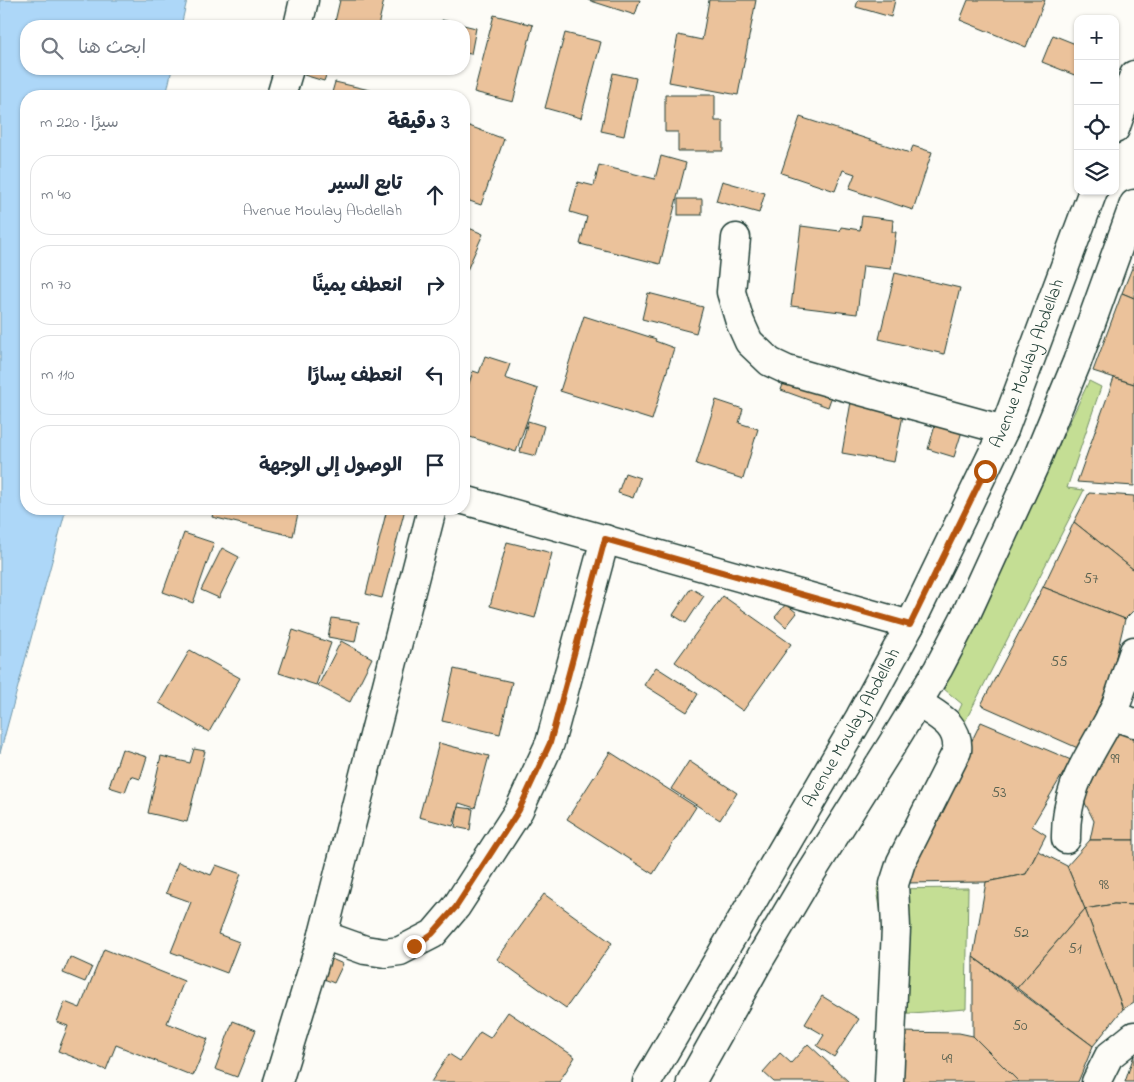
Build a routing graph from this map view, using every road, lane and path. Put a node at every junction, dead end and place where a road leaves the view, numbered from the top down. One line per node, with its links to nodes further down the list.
1 (304, 0): 2 (street)
2 (299, 20)
3 (287, 75): 5 (street)
4 (1134, 75): 6 (street)
5 (284, 90)
6 (1119, 117)
7 (1092, 195): 10 (street, Avenue Moulay Abdellah)
8 (1134, 204): 16 (street)
9 (736, 238): 10 (street)
10 (1004, 430): 14 (street, Avenue Moulay Abdellah)
11 (470, 502): 13 (street)
12 (430, 515): 19 (street)
13 (605, 539): 14 (street); 19 (street)
14 (910, 625): 22 (street, Avenue Moulay Abdellah)
15 (1134, 651): 17 (street)
16 (917, 702): 23 (street); 24 (street)
17 (1123, 719): 18 (street)
18 (1066, 839)
19 (323, 935): 21 (street)
20 (1134, 1036): 25 (street)
21 (278, 1082)
22 (647, 1082)
23 (691, 1082)
24 (889, 1082)
25 (1096, 1082)

